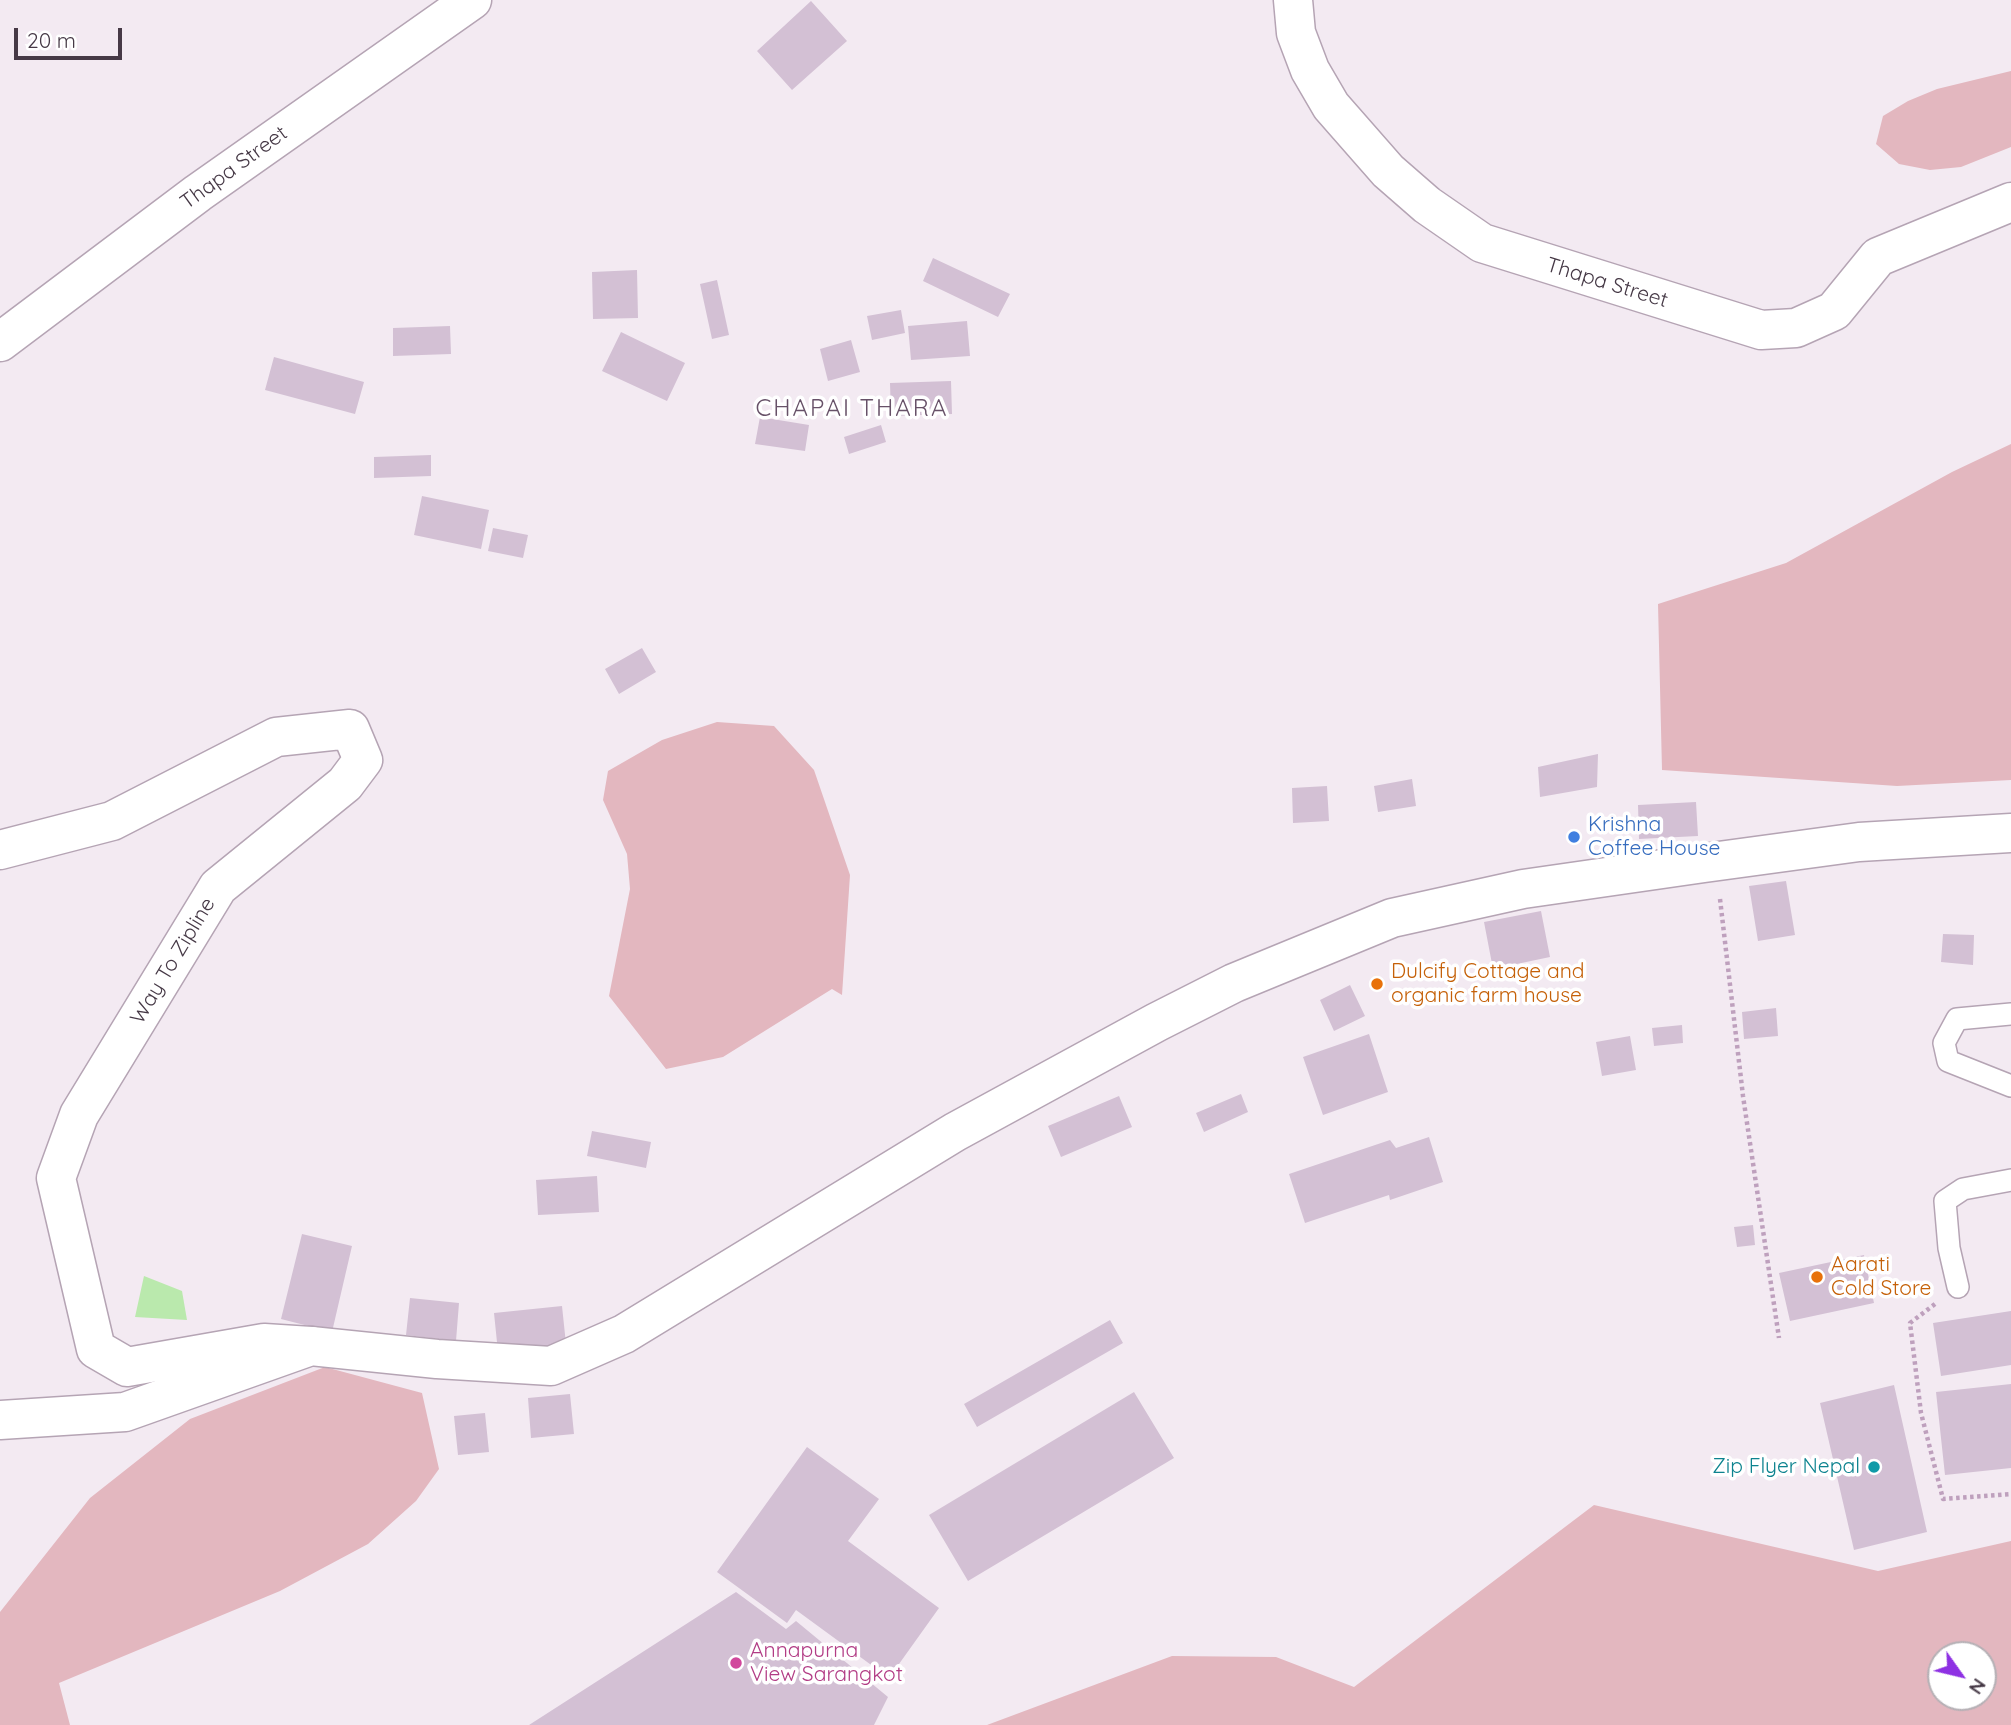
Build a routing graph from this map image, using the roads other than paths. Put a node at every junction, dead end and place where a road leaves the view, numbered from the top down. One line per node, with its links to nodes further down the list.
1 (472, 0): 4 (street, Thapa Street)
2 (1293, 0): 3 (street, Thapa Street)
3 (2011, 202)
4 (0, 342)
5 (2011, 833): 11 (street)
6 (0, 850): 11 (street, Way To Zipline)
7 (2011, 1014): 8 (lane)
8 (2011, 1086)
9 (2011, 1180): 10 (lane)
10 (1958, 1287)
11 (312, 1346): 12 (street)
12 (0, 1420)

